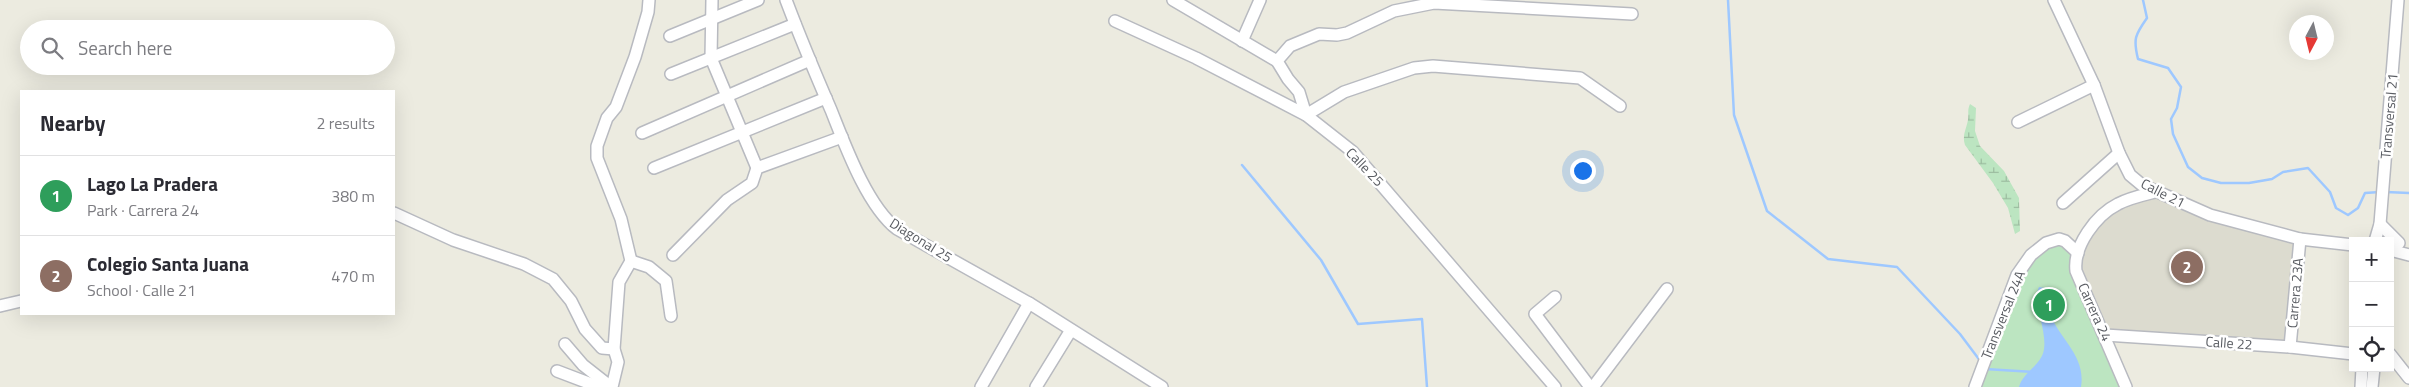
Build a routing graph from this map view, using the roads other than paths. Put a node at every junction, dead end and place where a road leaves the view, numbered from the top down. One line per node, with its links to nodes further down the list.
1 (649, 0): 41 (street)
2 (712, 0): 10 (street)
3 (758, 0): 10 (street)
4 (786, 0): 12 (street, Diagonal 25)
5 (1173, 0): 14 (street)
6 (1260, 0): 14 (street)
7 (2054, 0): 19 (street, Calle 21)
8 (2398, 0): 34 (street, Transversal 21)
9 (1632, 14): 17 (street)
10 (712, 19): 13 (street); 15 (street)
11 (1115, 21): 23 (street, Calle 25)
12 (795, 24): 15 (street); 16 (street, Diagonal 25)
13 (670, 36)
14 (1242, 41): 17 (street)
15 (711, 58): 18 (street); 20 (street)
16 (810, 60): 20 (street); 21 (street, Diagonal 25)
17 (1276, 61): 23 (street)
18 (671, 74)
19 (2094, 85): 24 (street); 28 (street, Calle 21)
20 (726, 96): 25 (street); 26 (street)
21 (826, 98): 25 (street); 27 (street, Diagonal 25)
22 (1620, 106): 23 (street)
23 (1306, 115): 64 (street, Calle 25)
24 (2018, 122)
25 (741, 131): 29 (street); 30 (street)
26 (642, 133)
27 (842, 137): 30 (street); 45 (street, Diagonal 25)
28 (2119, 152): 31 (street, Calle 21); 32 (street)
29 (654, 168)
30 (757, 168): 39 (street)
31 (2156, 192): 35 (street, Calle 21); 38 (street)
32 (2063, 203)
33 (395, 213): 52 (street)
34 (2387, 237)
35 (2300, 239): 37 (street, Calle 21); 51 (street, Carrera 23A)
36 (2394, 243): 40 (street)
37 (2349, 245)
38 (2078, 253): 49 (street, Carrera 24); 66 (street, Transversal 24A)
39 (673, 255)
40 (2409, 255)
41 (631, 261): 47 (street); 52 (street)
42 (1667, 289): 65 (street)
43 (1555, 297): 65 (street)
44 (20, 300): 46 (street)
45 (1029, 303): 48 (street, Diagonal 25); 61 (street)
46 (0, 306)
47 (671, 316)
48 (1071, 330): 62 (street); 63 (street, Diagonal 25)
49 (2105, 335): 51 (street, Calle 22); 67 (street, Carrera 24)
50 (565, 344): 60 (street)
51 (2290, 347): 53 (street, Calle 22)
52 (614, 349): 60 (street)
53 (2349, 354)
54 (2394, 359): 58 (street)
55 (556, 371): 59 (street)
56 (2362, 372): 68 (street)
57 (2374, 372): 69 (street)
58 (2409, 378)
59 (599, 387)
60 (612, 387)
61 (981, 387)
62 (1036, 387)
63 (1162, 387)
64 (1555, 387)
65 (1591, 387)
66 (1975, 387)
67 (2126, 387)
68 (2361, 387)
69 (2372, 387)

